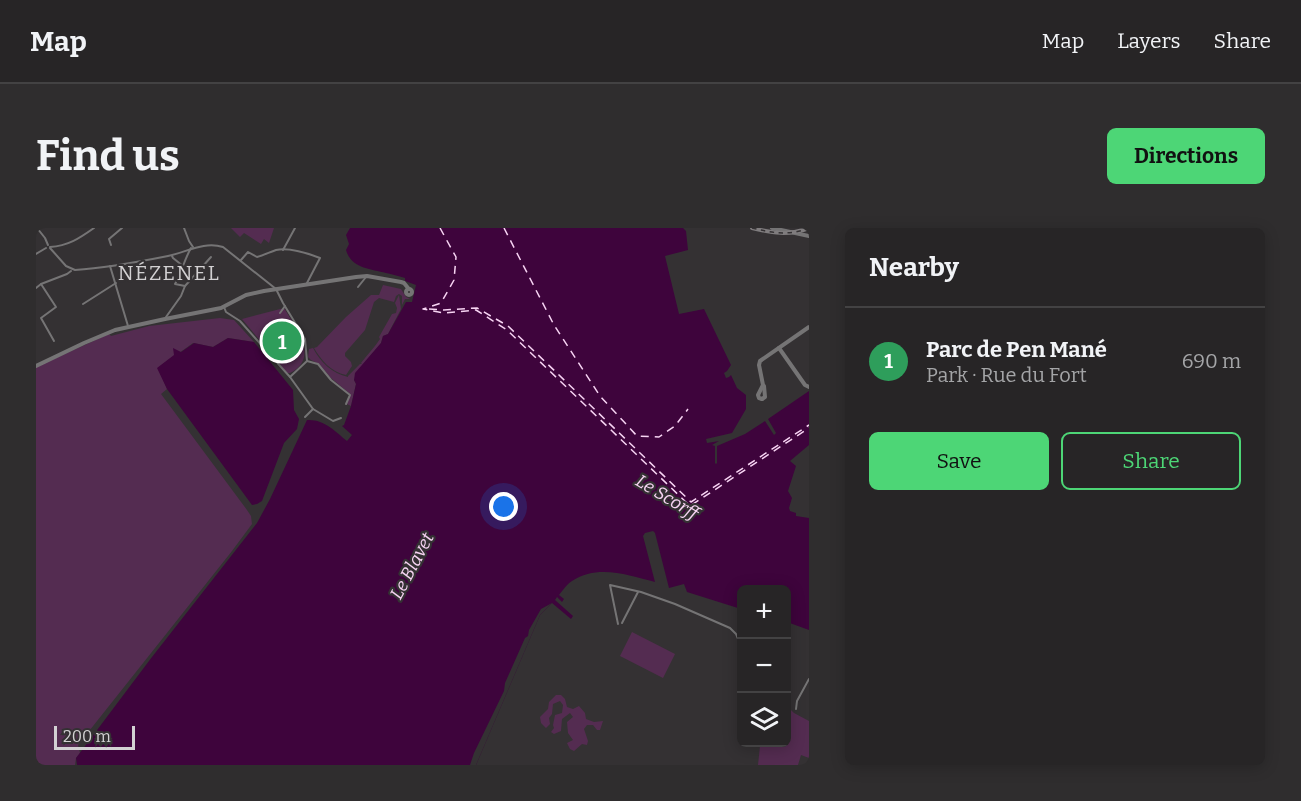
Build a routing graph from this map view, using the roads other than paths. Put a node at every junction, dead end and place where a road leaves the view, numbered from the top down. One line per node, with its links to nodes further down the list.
1 (37, 228): 9 (street)
2 (122, 228): 8 (street)
3 (184, 228): 10 (street)
4 (295, 228): 11 (street)
5 (772, 228): 7 (street)
6 (92, 229): 9 (street)
7 (809, 236)
8 (111, 245)
9 (49, 247): 12 (street); 18 (street)
10 (192, 248): 13 (street); 15 (street); 17 (street)
11 (283, 250): 15 (street); 22 (street)
12 (36, 254)
13 (172, 255): 16 (street); 17 (street)
14 (211, 257): 23 (street)
15 (241, 260): 27 (street)
16 (110, 266): 18 (street); 21 (street)
17 (183, 266): 23 (street)
18 (71, 270): 20 (street)
19 (367, 276): 22 (street); 24 (street); 26 (street)
20 (41, 284): 25 (street); 30 (street)
21 (116, 284): 29 (street); 37 (street)
22 (307, 285): 27 (street)
23 (185, 286): 35 (street)
24 (358, 287)
25 (36, 288)
26 (408, 288)
27 (276, 289): 31 (street); 32 (street)
28 (58, 303): 30 (street)
29 (83, 304)
30 (54, 305): 34 (street)
31 (285, 306): 33 (street); 41 (street)
32 (224, 307): 35 (street); 44 (street)
33 (280, 313)
34 (41, 318): 36 (street); 39 (street)
35 (165, 319): 37 (street)
36 (38, 322)
37 (128, 326): 43 (street)
38 (809, 327): 40 (street)
39 (54, 340)
40 (779, 348): 42 (street); 45 (street)
41 (307, 361): 44 (street); 46 (street)
42 (760, 361): 42 (street)
43 (36, 366)
44 (290, 377): 47 (street)
45 (809, 387)
46 (346, 404)
47 (313, 409): 48 (street); 49 (street)
48 (305, 417)
49 (341, 418)
50 (638, 592): 50 (street); 51 (street)
51 (738, 639)
52 (809, 679): 53 (street)
53 (795, 709)

